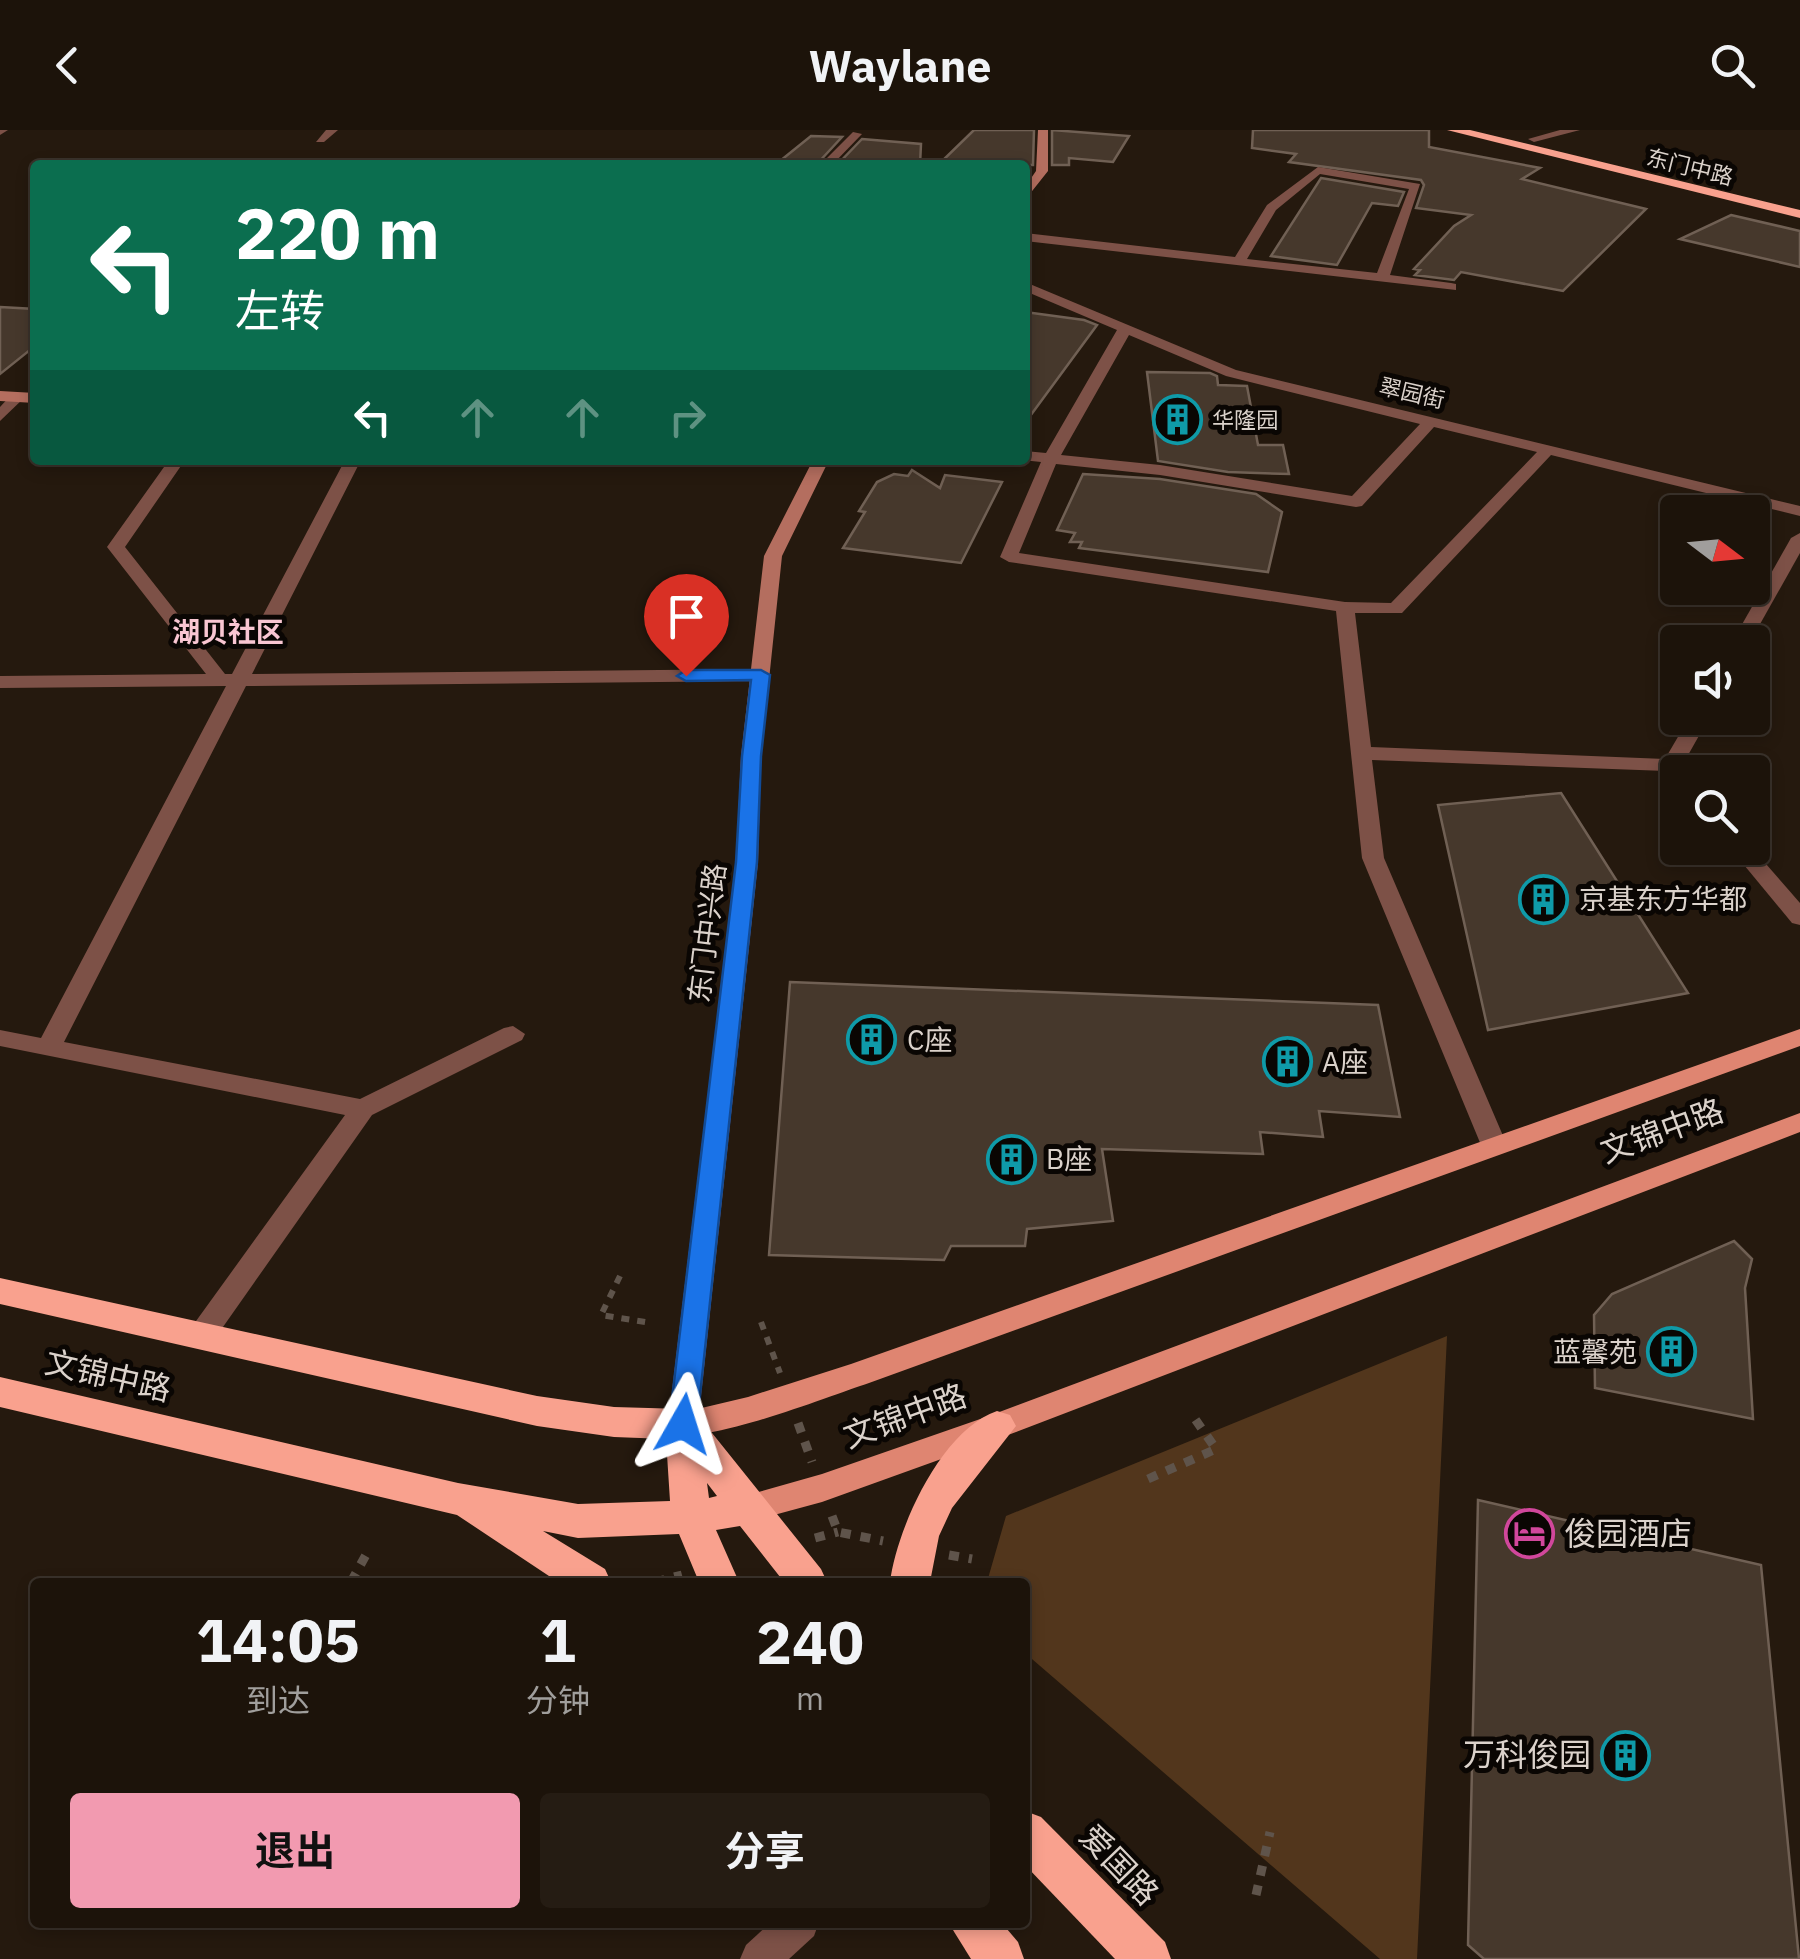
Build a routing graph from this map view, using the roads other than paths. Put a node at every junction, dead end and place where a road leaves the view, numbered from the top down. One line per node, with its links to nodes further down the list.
1 (333, 130): 9 (street)
2 (1044, 130): 11 (street)
3 (1454, 130): 13 (highway, 东门中路)
4 (1496, 130): 8 (highway, 东门中路)
5 (1553, 130): 8 (street)
6 (1575, 130): 8 (street)
7 (857, 134): 10 (street)
8 (1529, 138): 12 (highway, 东门中路)
9 (320, 140)
10 (831, 160)
11 (1030, 186)
12 (1800, 202)
13 (1800, 214)
14 (1030, 239): 15 (street)
15 (1239, 262): 16 (street); 16 (street)
16 (1382, 278): 17 (street)
17 (1451, 286)
18 (1030, 288): 19 (street, 翠园街)
19 (1126, 327): 22 (street, 翠园街); 25 (street)
20 (8, 397): 21 (street)
21 (0, 416)
22 (1432, 420): 23 (street, 翠园街); 25 (street)
23 (1548, 448): 29 (street, 翠园街); 31 (street)
24 (1030, 456): 25 (street)
25 (1050, 458): 31 (street)
26 (174, 465): 34 (street)
27 (350, 465): 34 (street)
28 (818, 465): 33 (street, 东门中兴路)
29 (1800, 510)
30 (1800, 538): 32 (street)
31 (1345, 608): 36 (street)
32 (1751, 625)
33 (761, 675): 34 (street); 50 (street, 东门中兴路)
34 (229, 680): 35 (street); 43 (street)
35 (0, 682)
36 (1361, 753): 37 (street); 46 (street)
37 (1660, 768)
38 (1755, 865): 39 (street)
39 (1800, 918)
40 (513, 1034): 44 (street)
41 (1800, 1037): 46 (main road, 文锦中路)
42 (0, 1038): 43 (street)
43 (49, 1048): 44 (street)
44 (363, 1109): 48 (street)
45 (1796, 1128): 51 (main road, 文锦中路)
46 (1494, 1145): 50 (main road, 文锦中路)
47 (0, 1291): 48 (highway, 文锦中路)
48 (201, 1336): 50 (highway, 文锦中路)
49 (0, 1392): 52 (highway, 文锦中路)
50 (683, 1424): 53 (highway); 54 (highway)
51 (997, 1426): 53 (main road, 文锦中路); 58 (highway)
52 (458, 1499): 54 (highway, 文锦中路); 55 (highway)
53 (748, 1508): 54 (highway, 文锦中路); 57 (highway)
54 (691, 1517): 56 (highway)
55 (585, 1578)
56 (717, 1578)
57 (804, 1578)
58 (910, 1578)
59 (1030, 1839): 64 (highway, 爱国路)
60 (794, 1928): 62 (street)
61 (976, 1928): 63 (highway)
62 (760, 1959)
63 (1001, 1959)
64 (1148, 1959)

